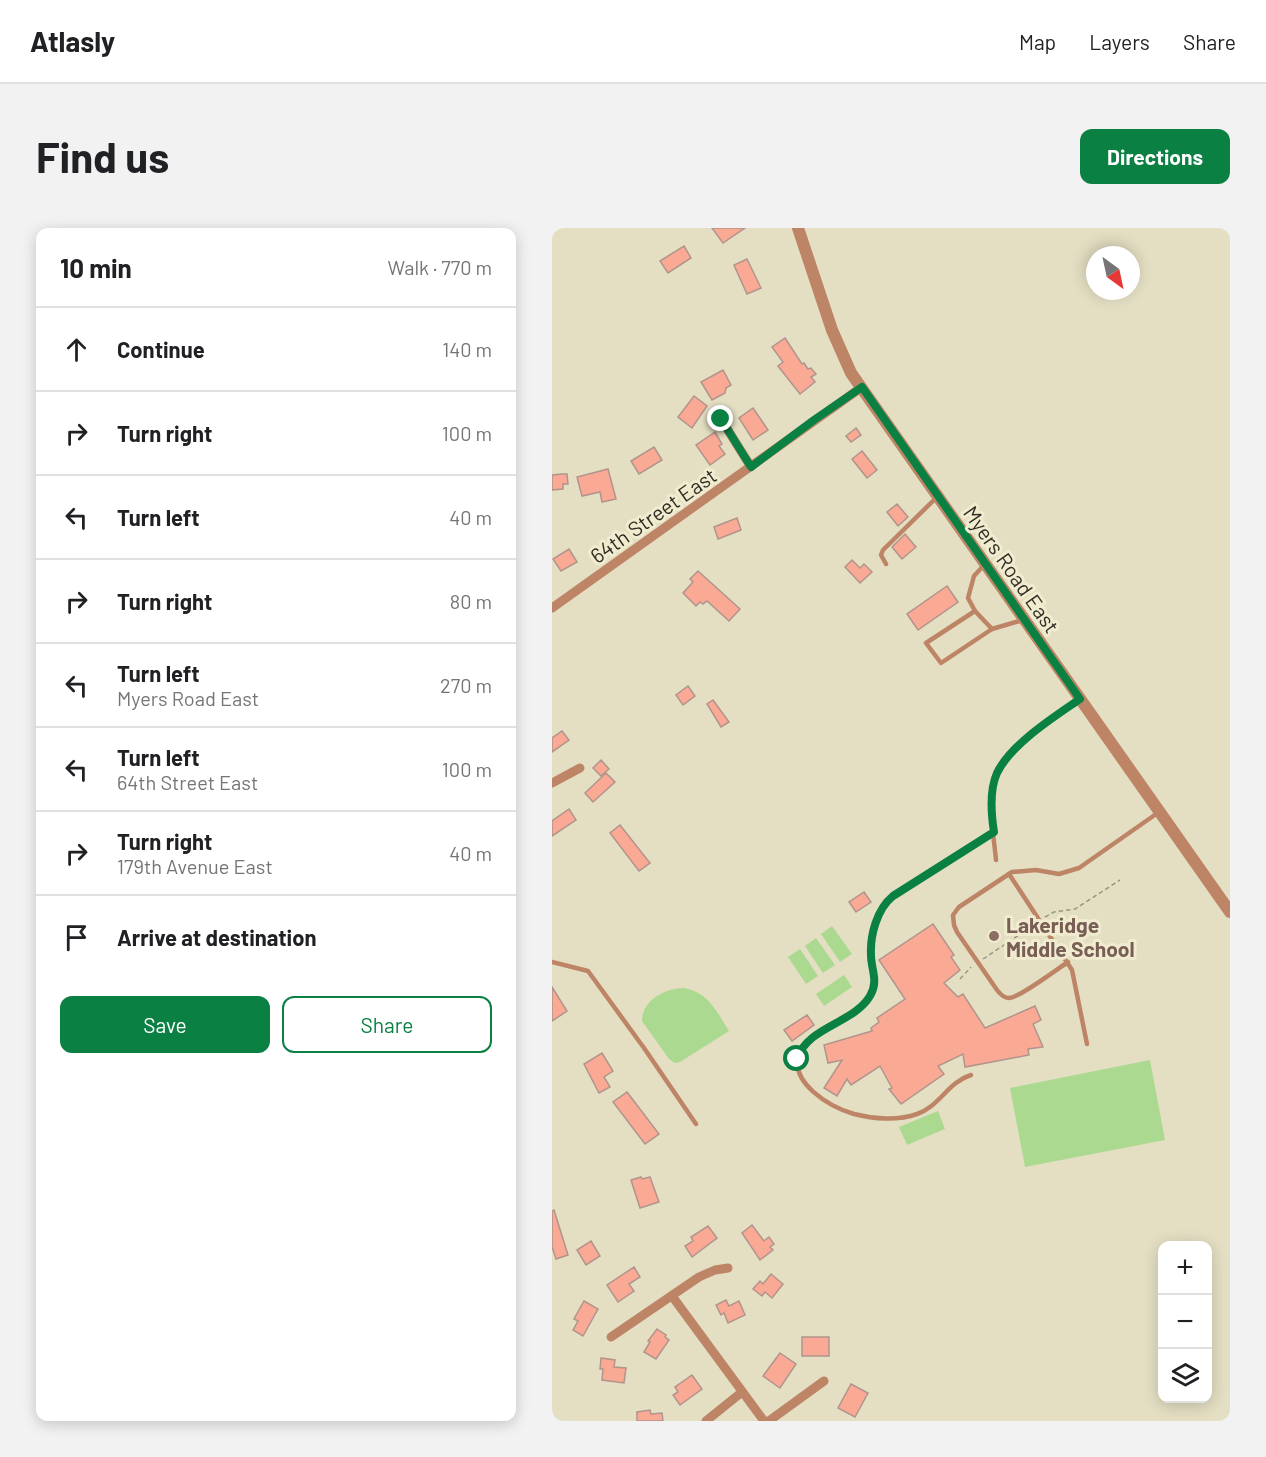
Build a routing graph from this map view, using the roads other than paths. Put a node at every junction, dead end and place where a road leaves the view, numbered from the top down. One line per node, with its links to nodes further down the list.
1 (798, 228): 2 (street, Myers Road East)
2 (862, 387): 4 (street, 64th Street East); 5 (street, Myers Road East)
3 (721, 419): 4 (street)
4 (751, 467): 8 (street, 64th Street East)
5 (938, 496): 6 (lane); 7 (street, Myers Road East)
6 (886, 564)
7 (985, 564): 9 (lane); 10 (street, Myers Road East)
8 (552, 608)
9 (975, 611): 11 (lane); 11 (lane)
10 (1024, 620): 11 (lane); 12 (street, Myers Road East)
11 (992, 629)
12 (1080, 699): 15 (street, Myers Road East); 16 (lane)
13 (580, 768): 14 (street)
14 (552, 783)
15 (1159, 812): 18 (lane); 19 (street, Myers Road East)
16 (994, 832): 17 (lane); 23 (lane)
17 (996, 860)
18 (1009, 874): 21 (lane); 21 (lane)
19 (1230, 912)
20 (552, 962): 24 (lane)
21 (1068, 962): 22 (lane)
22 (1087, 1044)
23 (971, 1075)
24 (696, 1124)
25 (728, 1268): 26 (street)
26 (672, 1296): 27 (street); 29 (street)
27 (611, 1337)
28 (824, 1381): 31 (street)
29 (742, 1392): 30 (street); 31 (street)
30 (706, 1421)
31 (767, 1421)

